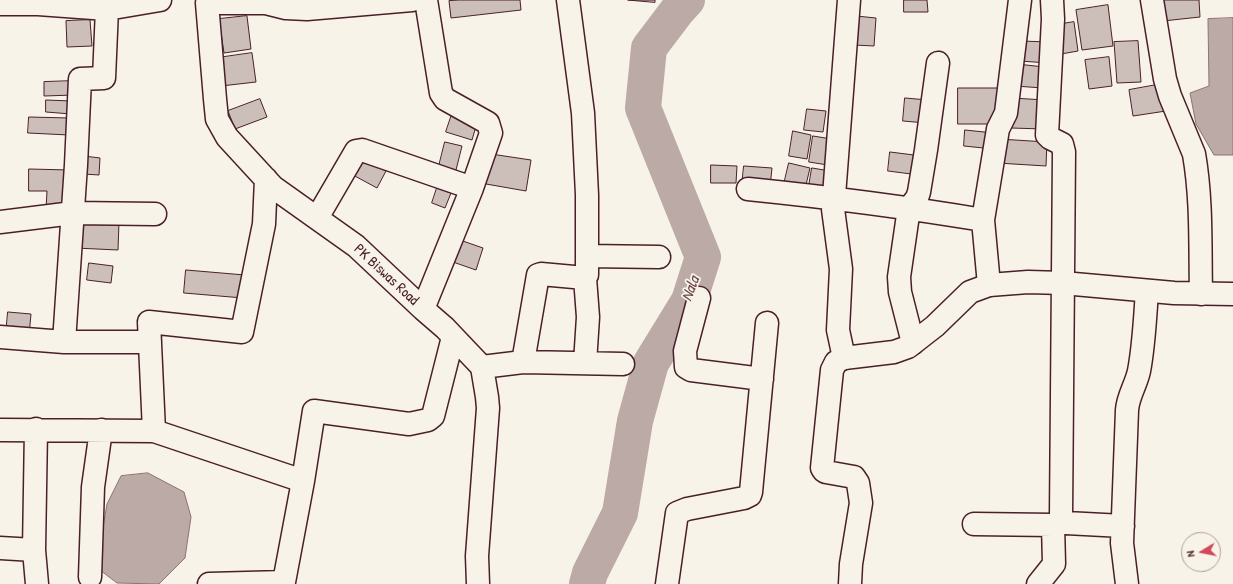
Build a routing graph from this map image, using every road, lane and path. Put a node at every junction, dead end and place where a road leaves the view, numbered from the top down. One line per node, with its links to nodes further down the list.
1 (160, 0): 11 (street)
2 (412, 0): 9 (street)
3 (426, 0): 14 (street)
4 (568, 0): 23 (street)
5 (849, 0): 16 (street)
6 (1020, 0): 21 (street)
7 (1052, 0): 26 (street)
8 (1152, 0): 29 (street)
9 (208, 2): 13 (street, PK Biswas Road)
10 (0, 4): 11 (street)
11 (120, 5): 18 (street)
12 (938, 63): 17 (street)
13 (266, 179): 20 (street, PK Biswas Road); 37 (street)
14 (472, 188): 20 (street); 32 (street)
15 (748, 189): 16 (street)
16 (834, 198): 17 (street); 39 (street)
17 (909, 208): 21 (street); 38 (street)
18 (73, 212): 19 (street); 22 (street); 36 (street)
19 (154, 214)
20 (317, 218): 32 (street, PK Biswas Road)
21 (983, 220): 27 (street)
22 (0, 222)
23 (587, 256): 24 (street); 25 (street)
24 (659, 257)
25 (585, 278): 40 (street); 41 (street)
26 (1063, 283): 27 (street); 28 (street); 50 (street)
27 (989, 285): 38 (street)
28 (1147, 291): 29 (street); 52 (street)
29 (1201, 294): 30 (street)
30 (1233, 294)
31 (699, 298): 44 (street)
32 (423, 309): 35 (street, PK Biswas Road)
33 (767, 323): 44 (street)
34 (0, 337): 36 (street)
35 (453, 337): 43 (street, PK Biswas Road); 49 (street)
36 (64, 342): 37 (street)
37 (150, 342): 48 (street)
38 (913, 343): 39 (street)
39 (844, 358): 61 (street)
40 (523, 362): 41 (street); 43 (street)
41 (585, 363): 42 (street)
42 (623, 364)
43 (482, 367): 59 (street)
44 (762, 379): 60 (street)
45 (36, 429): 46 (street); 47 (street); 54 (street)
46 (0, 430)
47 (101, 430): 48 (street); 55 (street)
48 (154, 431): 49 (street)
49 (303, 480): 56 (street)
50 (1058, 523): 51 (street); 52 (street); 62 (street)
51 (974, 524)
52 (1123, 526): 63 (street)
53 (0, 548): 54 (street)
54 (34, 550): 57 (street)
55 (90, 577)
56 (289, 583): 58 (street)
57 (37, 584)
58 (209, 584)
59 (478, 584)
60 (667, 584)
61 (850, 584)
62 (1038, 584)
63 (1127, 584)

